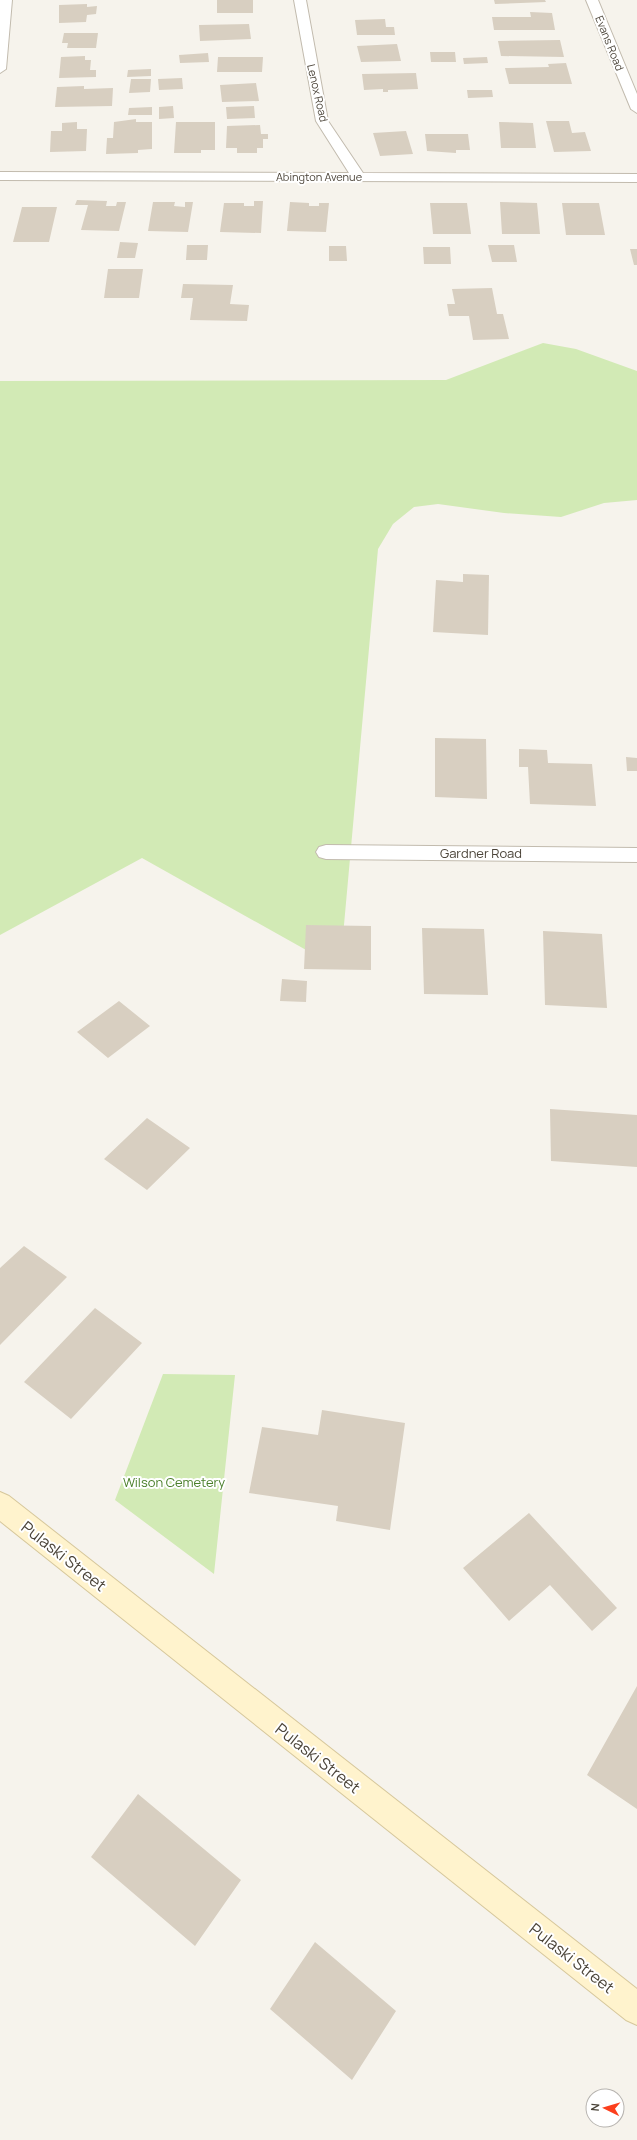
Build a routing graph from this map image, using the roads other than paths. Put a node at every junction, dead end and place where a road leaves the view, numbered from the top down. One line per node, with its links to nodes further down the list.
1 (6, 0): 4 (street)
2 (300, 0): 7 (street, Lenox Road)
3 (592, 0): 5 (street, Evans Road)
4 (0, 69)
5 (637, 109)
6 (0, 176): 7 (street, Abington Avenue)
7 (358, 176): 8 (street, Abington Avenue)
8 (637, 178)
9 (326, 852): 10 (street, Gardner Road)
10 (637, 855)
11 (0, 1505): 12 (main road, Pulaski Street)
12 (637, 2009)

